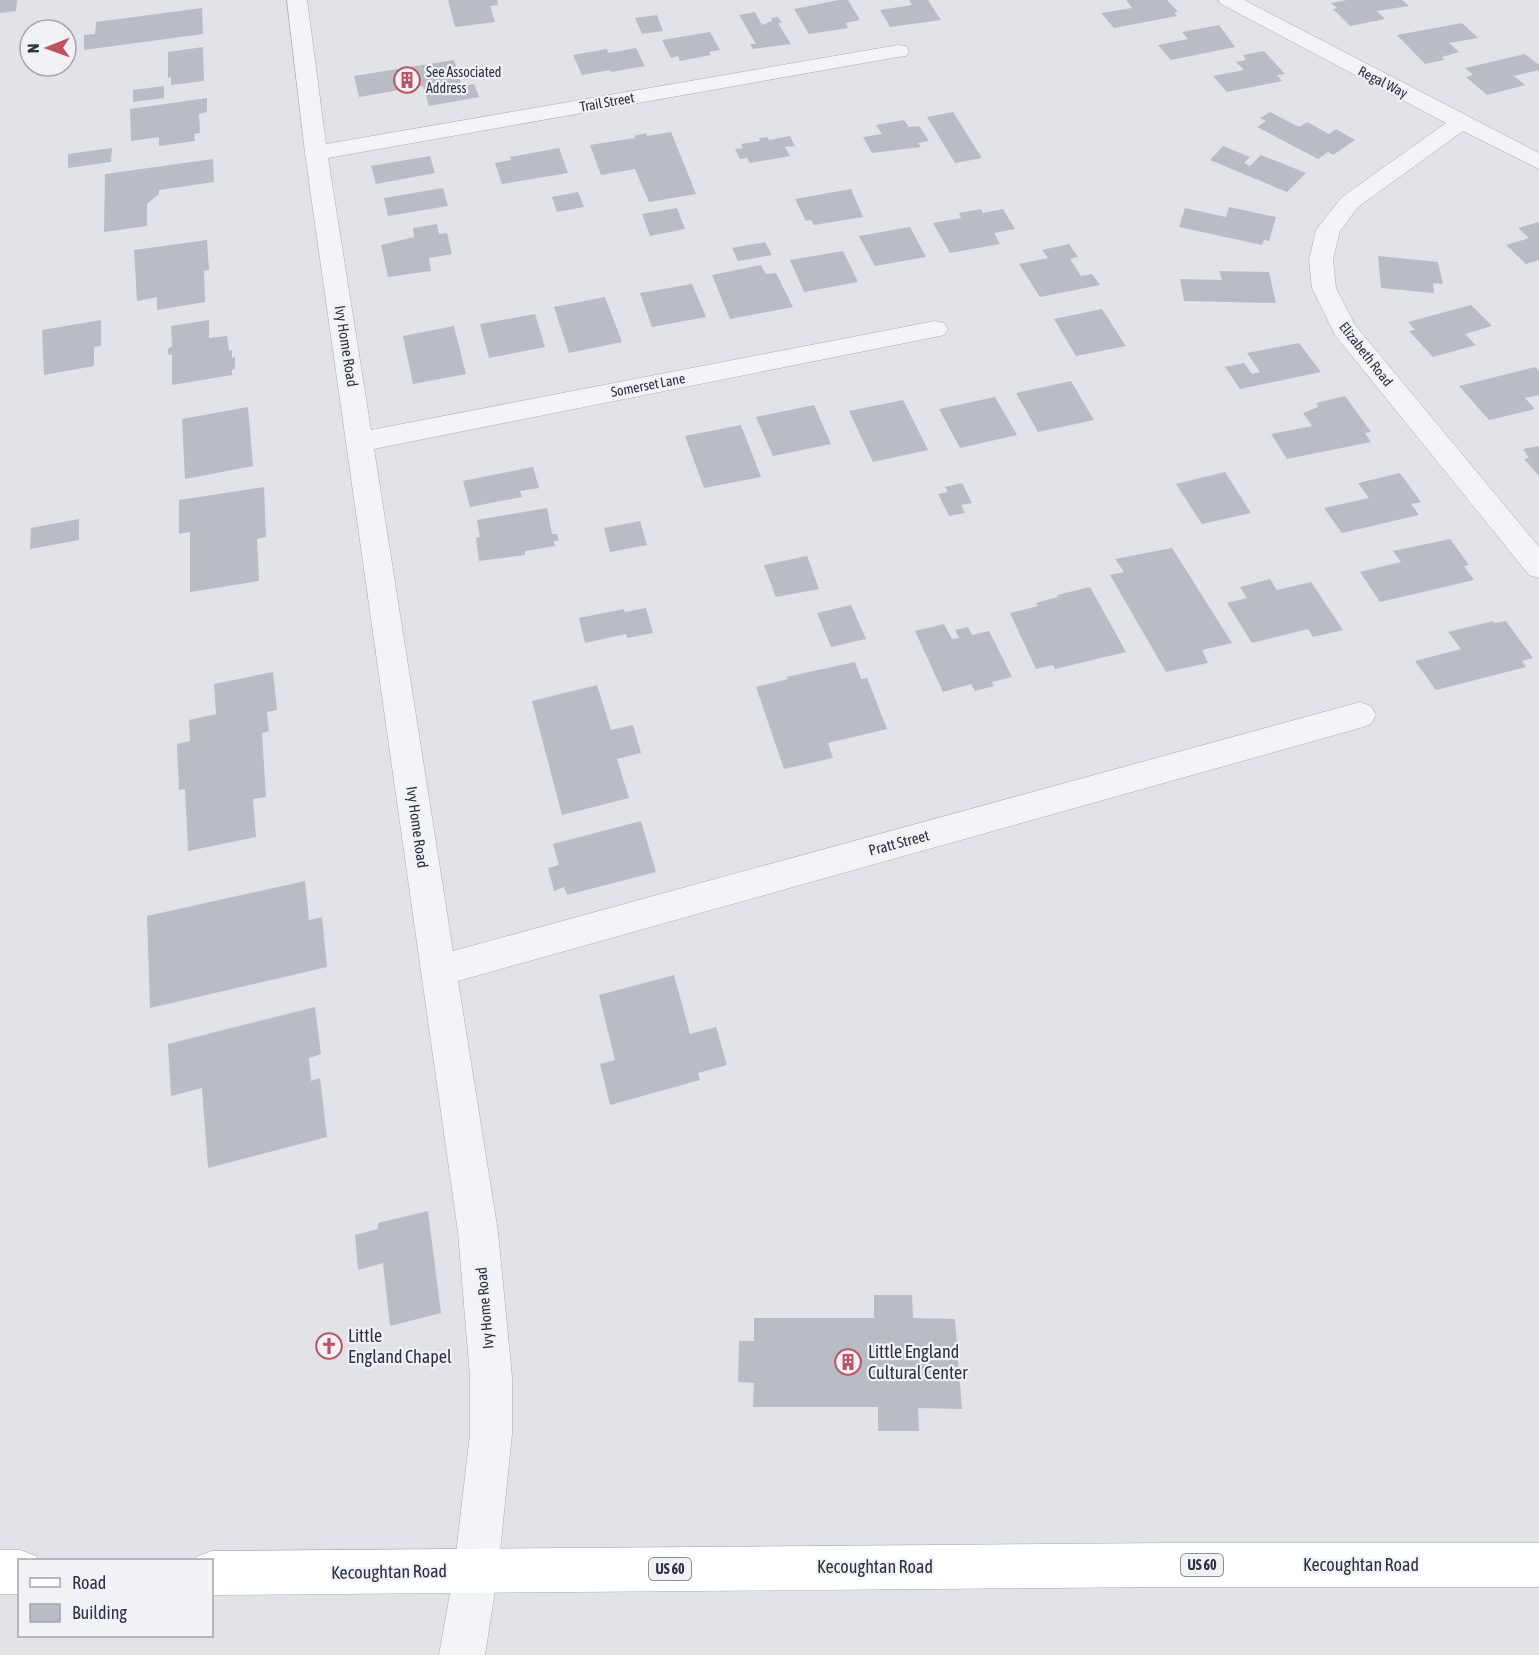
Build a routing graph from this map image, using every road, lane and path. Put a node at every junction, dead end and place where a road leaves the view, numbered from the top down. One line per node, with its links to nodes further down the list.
1 (297, 0): 5 (street, Ivy Home Road)
2 (1228, 0): 4 (street, Regal Way)
3 (898, 51): 5 (street, Trail Street)
4 (1462, 122): 6 (street, Regal Way); 9 (street, Elizabeth Road)
5 (316, 153): 8 (street, Ivy Home Road)
6 (1539, 162)
7 (935, 329): 8 (street, Somerset Lane)
8 (361, 442): 11 (street, Ivy Home Road)
9 (1539, 567)
10 (1360, 715): 11 (street, Pratt Street)
11 (438, 971): 13 (street, Ivy Home Road)
12 (1539, 1565): 13 (main road, Kecoughtan Road / US 60)
13 (476, 1571): 16 (main road, Kecoughtan Road / US 60); 17 (street, Ivy Home Road)
14 (0, 1572): 15 (main road)
15 (18, 1572)
16 (213, 1573)
17 (462, 1655)

